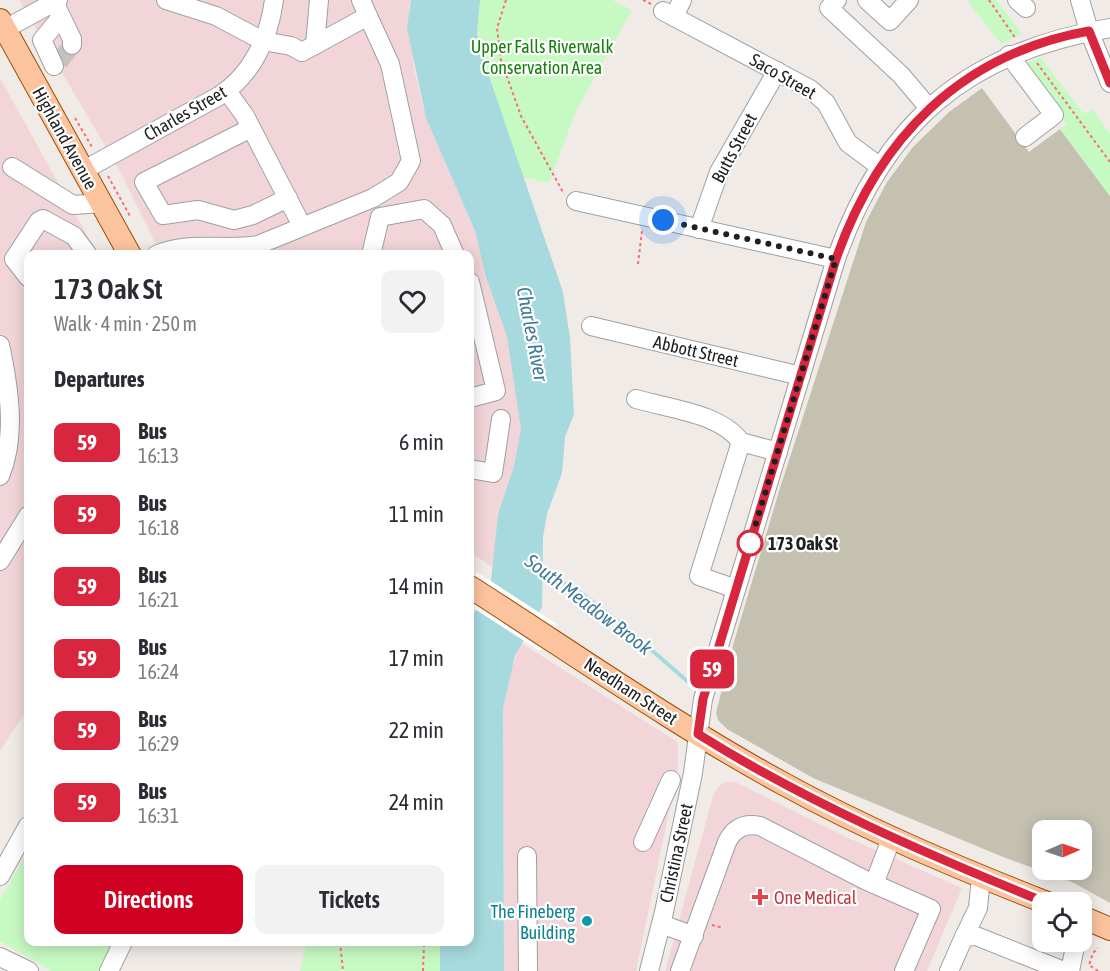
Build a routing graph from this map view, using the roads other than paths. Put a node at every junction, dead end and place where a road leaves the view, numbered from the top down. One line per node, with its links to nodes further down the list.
1 (166, 0): 14 (street)
2 (274, 0): 14 (street, Charles Street)
3 (319, 0): 16 (street)
4 (682, 0): 18 (street, Saco Street)
5 (867, 0): 6 (street)
6 (909, 0)
7 (1080, 0): 13 (street)
8 (833, 4): 22 (street)
9 (58, 6): 11 (street); 15 (street); 19 (street)
10 (364, 8): 16 (street); 32 (street)
11 (2, 25): 19 (main road, Highland Avenue)
12 (1110, 28): 13 (street, Christina Street)
13 (1089, 31): 17 (street, Christina Street); 20 (street)
14 (263, 41): 16 (street); 21 (street, Charles Street)
15 (72, 45)
16 (315, 45)
17 (1013, 47): 22 (street, Christina Street); 24 (street)
18 (777, 71): 25 (street, Saco Street); 33 (street, Butts Street)
19 (35, 83): 27 (main road, Highland Avenue)
20 (1110, 83)
21 (227, 91): 23 (street); 27 (street, Charles Street)
22 (928, 107): 25 (street, Christina Street)
23 (251, 128): 28 (street); 28 (street)
24 (1025, 136)
25 (879, 166): 40 (street, Christina Street)
26 (12, 167): 30 (street)
27 (84, 170): 30 (main road, Highland Avenue)
28 (288, 198): 32 (street)
29 (576, 201): 33 (street)
30 (102, 203): 35 (main road, Highland Avenue)
31 (442, 225): 37 (street); 38 (street); 39 (street)
32 (300, 227): 36 (street)
33 (699, 229): 40 (street)
34 (84, 250): 41 (street)
35 (127, 250)
36 (185, 250)
37 (372, 250)
38 (440, 250)
39 (453, 250)
40 (836, 259): 45 (street, Christina Street)
41 (24, 272)
42 (474, 299): 46 (street)
43 (591, 326): 45 (street, Abbott Street)
44 (0, 345): 49 (street)
45 (801, 376): 51 (street, Christina Street)
46 (474, 397)
47 (636, 399): 50 (street)
48 (501, 419): 52 (street)
49 (5, 440): 53 (street)
50 (741, 442): 51 (street); 57 (street)
51 (778, 452): 57 (street, Christina Street)
52 (474, 470)
53 (0, 476)
54 (24, 522): 55 (street)
55 (0, 561)
56 (474, 589): 58 (main road, Needham Street)
57 (736, 589): 58 (street, Christina Street)
58 (698, 734): 61 (street, Christina Street); 62 (main road, Needham Street)
59 (671, 780): 61 (street)
60 (24, 833): 64 (street)
61 (680, 837): 69 (street, Christina Street)
62 (896, 840): 65 (main road, Needham Street); 66 (street)
63 (527, 856): 78 (street)
64 (0, 876)
65 (981, 877): 67 (main road, Needham Street); 72 (street)
66 (878, 886): 71 (street); 81 (street)
67 (1032, 892)
68 (1092, 921): 70 (main road)
69 (661, 924): 71 (street); 79 (street, Christina Street)
70 (1110, 929)
71 (701, 930): 80 (street)
72 (964, 937): 82 (street); 83 (street)
73 (121, 946): 77 (street)
74 (1074, 952): 84 (street)
75 (0, 957): 76 (street)
76 (28, 971)
77 (110, 971)
78 (528, 971)
79 (649, 971)
80 (680, 971)
81 (904, 971)
82 (949, 971)
83 (1064, 971)
84 (1070, 971)

